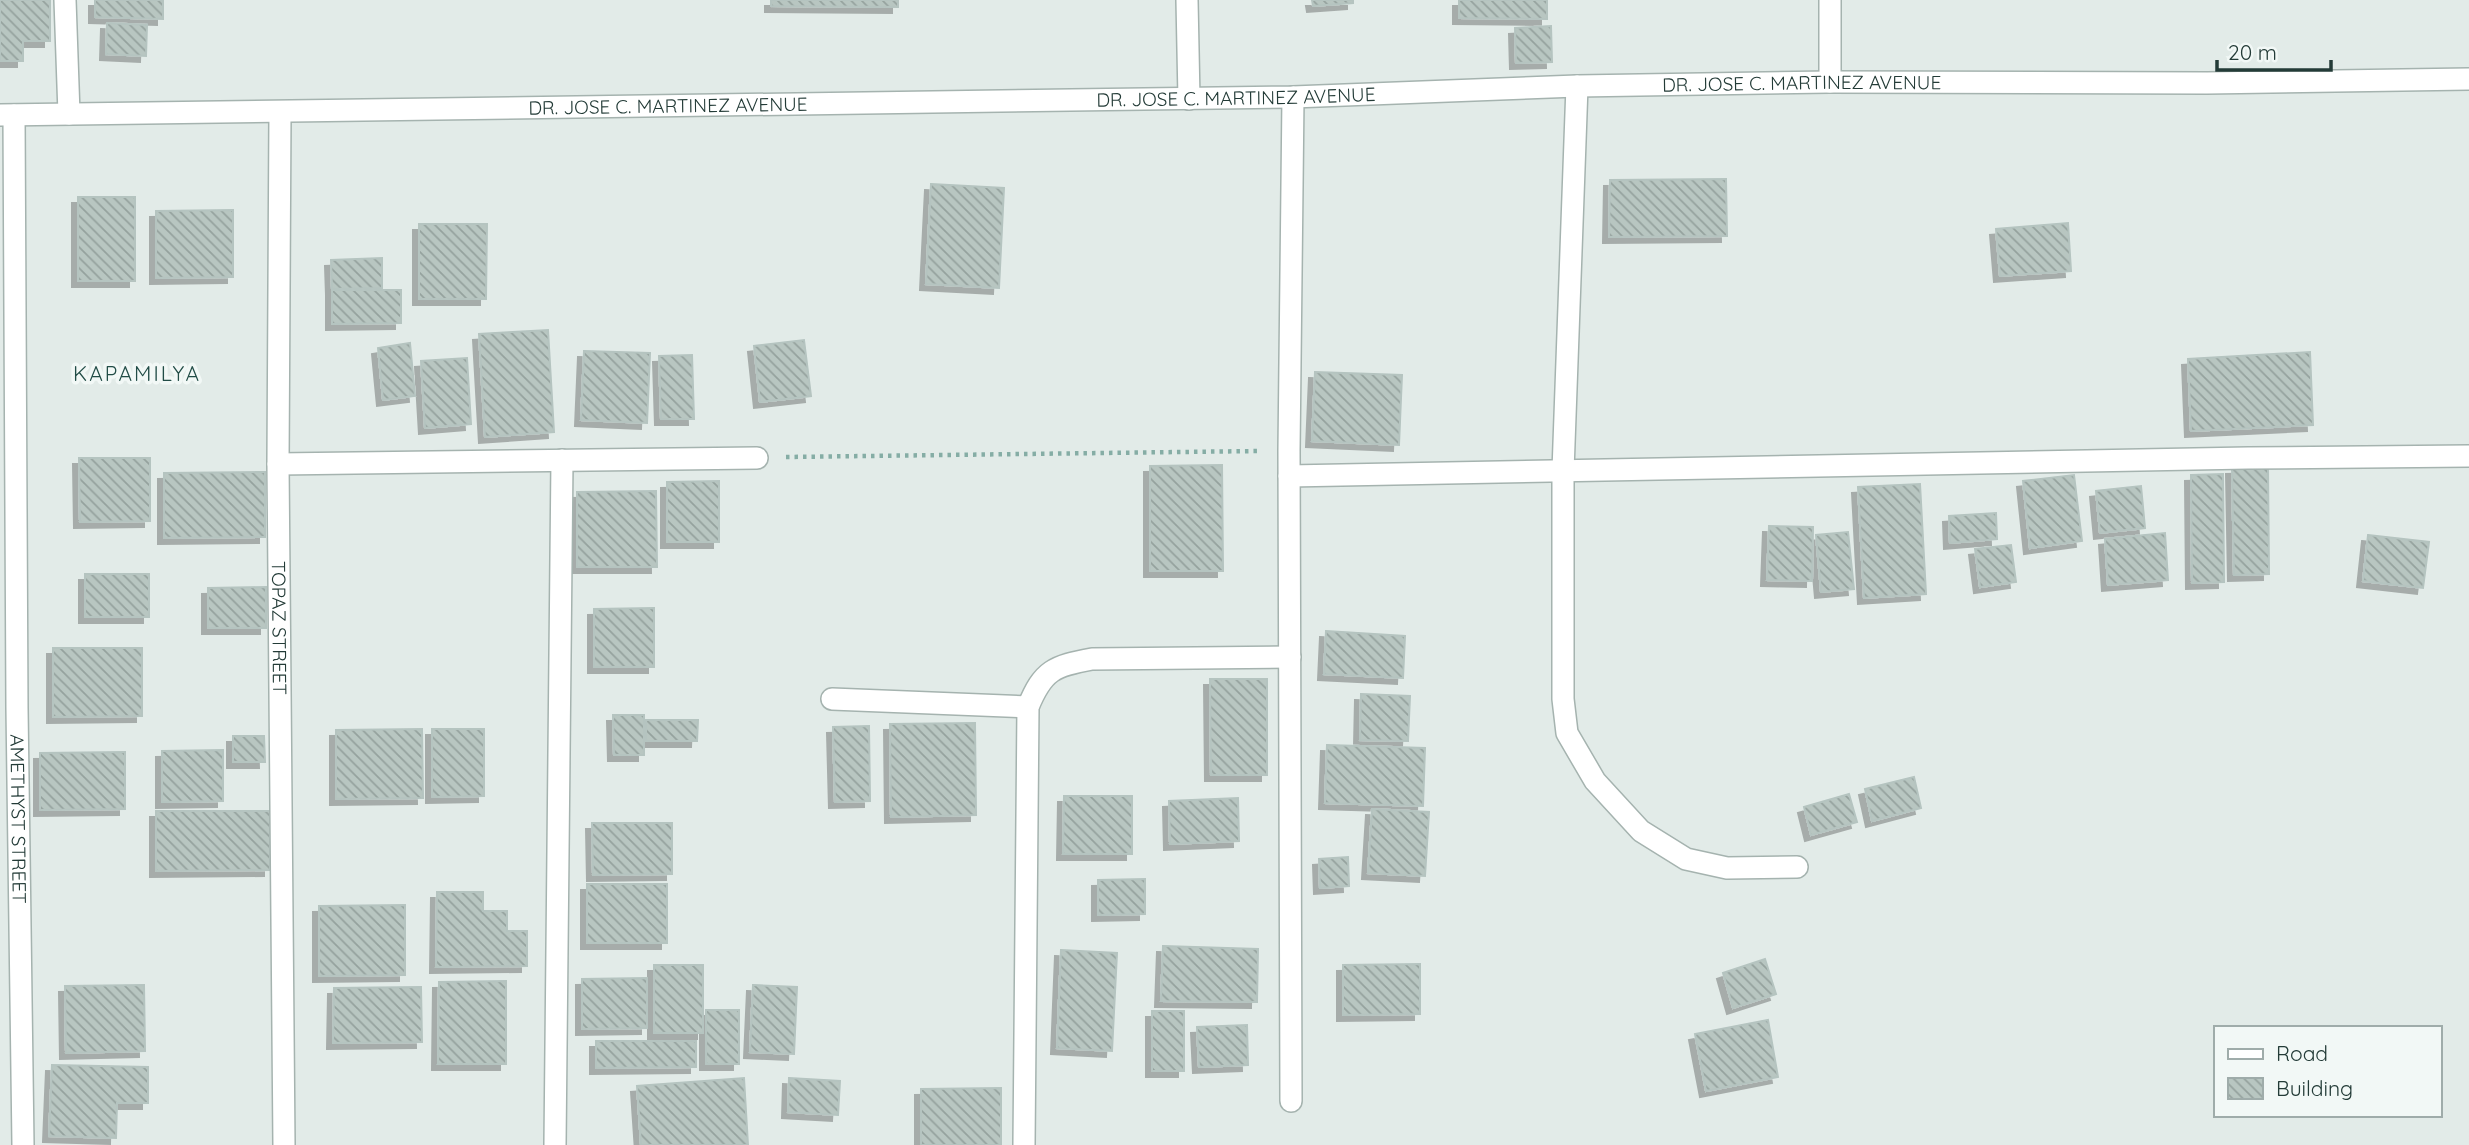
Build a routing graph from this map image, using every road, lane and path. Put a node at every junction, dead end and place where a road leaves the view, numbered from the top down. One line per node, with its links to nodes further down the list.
1 (65, 0): 10 (street)
2 (1187, 0): 8 (street)
3 (1830, 0): 5 (street)
4 (2469, 79): 5 (street, DR. JOSE C. MARTINEZ AVENUE)
5 (1830, 82): 6 (street, DR. JOSE C. MARTINEZ AVENUE)
6 (1577, 86): 7 (street, DR. JOSE C. MARTINEZ AVENUE); 18 (street)
7 (1293, 97): 8 (street, DR. JOSE C. MARTINEZ AVENUE); 12 (street)
8 (1189, 99): 9 (street, DR. JOSE C. MARTINEZ AVENUE)
9 (280, 112): 10 (street, DR. JOSE C. MARTINEZ AVENUE); 16 (street, TOPAZ STREET)
10 (69, 114): 11 (street, DR. JOSE C. MARTINEZ AVENUE)
11 (7, 115): 17 (street, AMETHYST STREET)
12 (1289, 451): 14 (path); 19 (street)
13 (2469, 456): 18 (street)
14 (757, 458): 15 (street)
15 (562, 460): 16 (street); 29 (street)
16 (278, 464): 28 (street, TOPAZ STREET)
17 (7, 470): 23 (street, AMETHYST STREET)
18 (1563, 471): 19 (street); 24 (street)
19 (1289, 476): 20 (street)
20 (1290, 657): 22 (street); 26 (street)
21 (832, 699): 22 (street)
22 (1028, 707): 30 (street)
23 (8, 708): 25 (street, AMETHYST STREET)
24 (1797, 867)
25 (10, 992): 27 (street, AMETHYST STREET)
26 (1291, 1101)
27 (23, 1145)
28 (284, 1145)
29 (555, 1145)
30 (1024, 1145)

